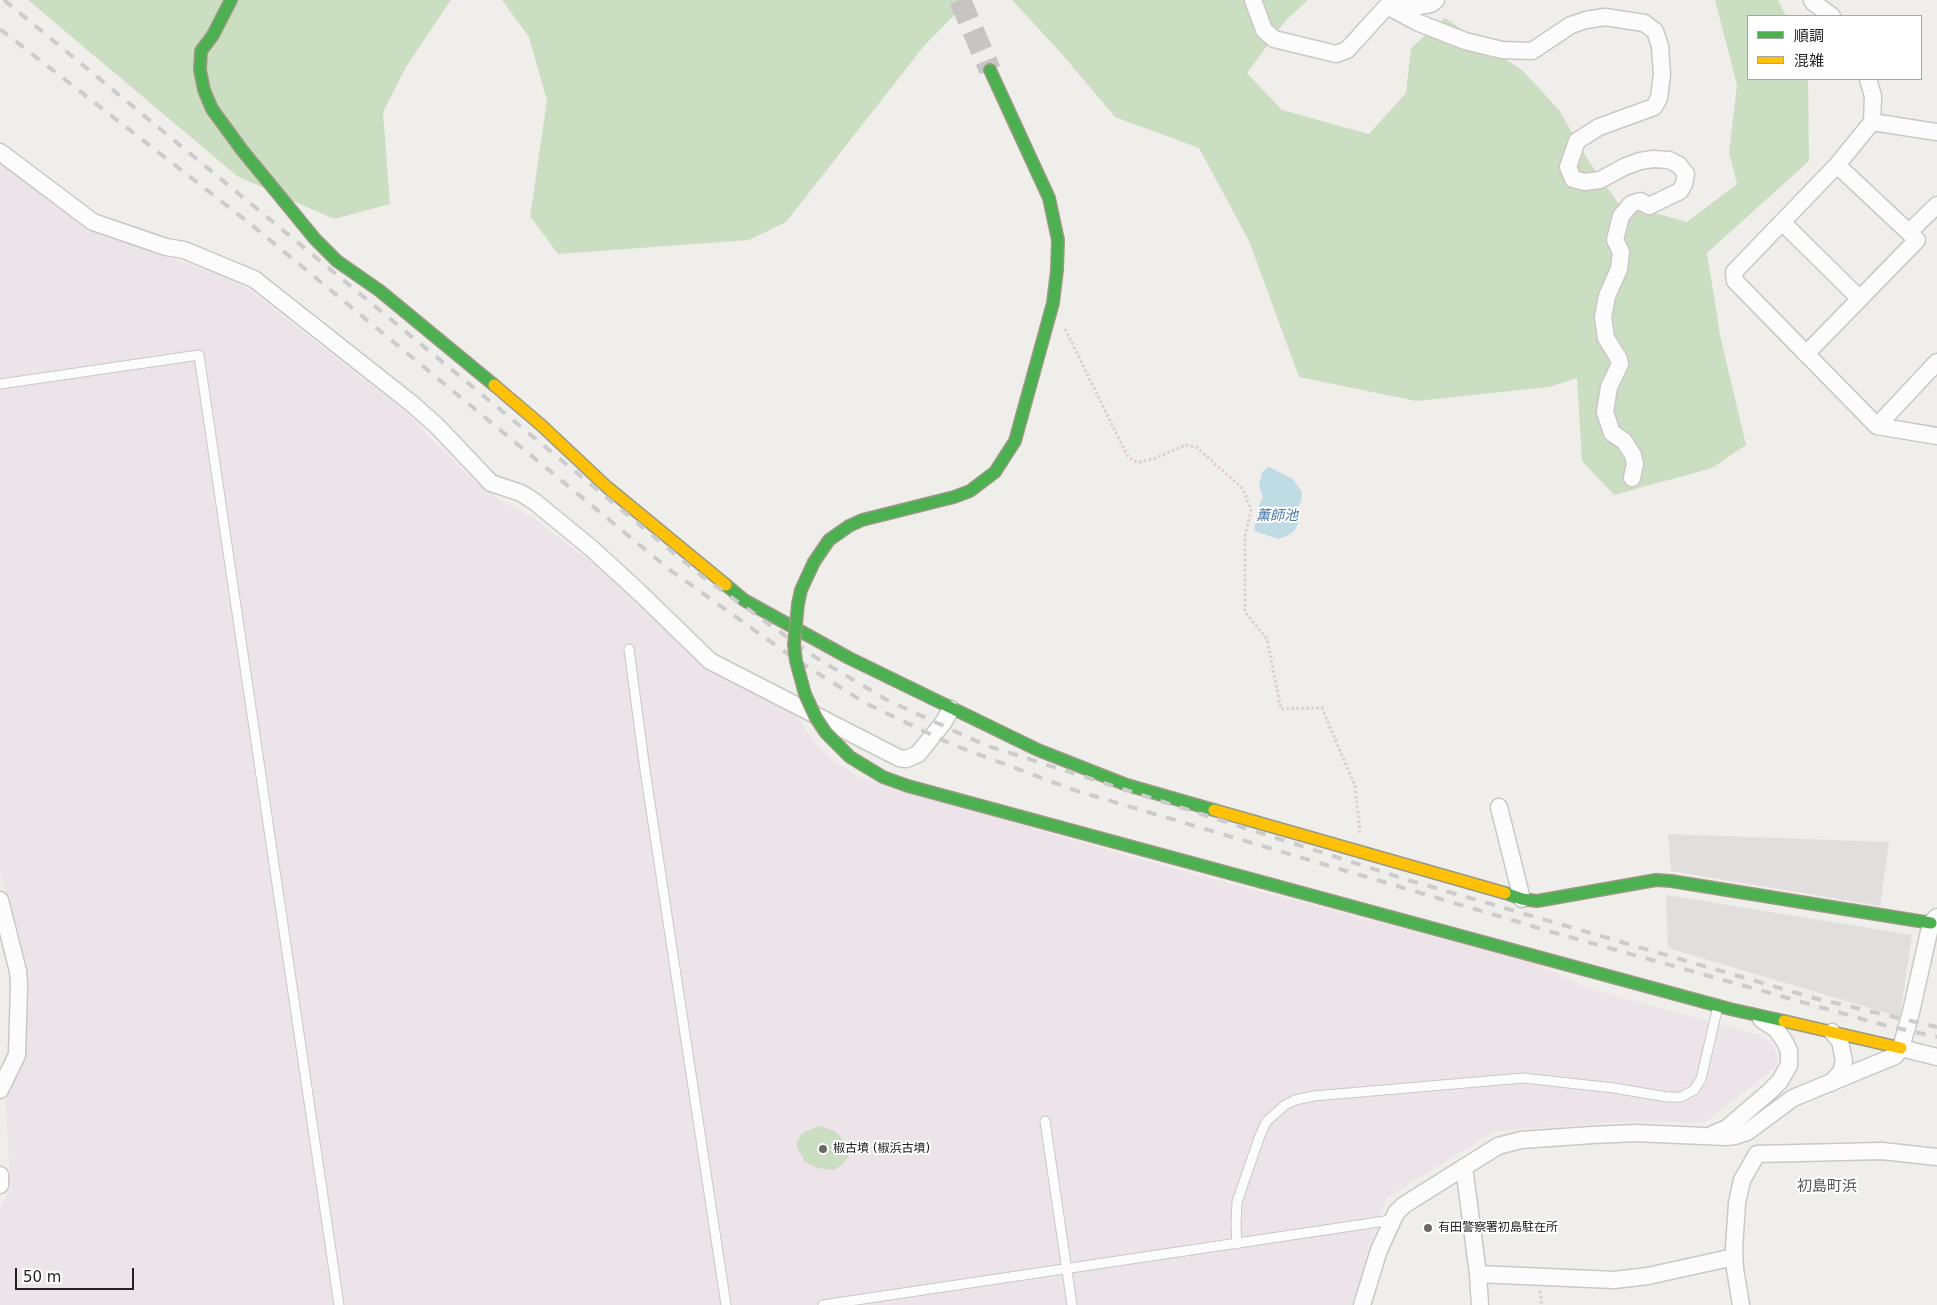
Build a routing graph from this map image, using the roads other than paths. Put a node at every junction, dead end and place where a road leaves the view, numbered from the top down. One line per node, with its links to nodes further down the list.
1 (231, 0): 24 (street)
2 (1253, 0): 5 (street)
3 (1436, 0): 5 (street)
4 (1812, 0): 6 (street)
5 (1387, 6): 22 (street)
6 (1831, 15)
7 (990, 70): 29 (street, bridge)
8 (1868, 80): 9 (street)
9 (1872, 122): 10 (street); 12 (street)
10 (1937, 132)
11 (0, 152): 24 (street)
12 (1837, 165): 14 (street); 15 (street)
13 (1937, 205): 15 (street)
14 (1782, 222): 16 (street); 17 (street)
15 (1909, 232): 16 (street)
16 (1860, 299): 17 (street)
17 (1806, 354): 20 (street)
18 (1937, 362): 20 (street)
19 (0, 384): 48 (lane)
20 (1877, 426): 21 (street)
21 (1937, 436)
22 (1632, 478)
23 (629, 649): 49 (lane)
24 (951, 709): 26 (street)
25 (1499, 807): 26 (street)
26 (1522, 899): 28 (street)
27 (0, 900): 34 (street)
28 (1934, 920): 31 (street)
29 (1724, 1008): 30 (street); 37 (street); 44 (lane)
30 (1832, 1032): 31 (street); 33 (street)
31 (1901, 1048): 32 (street); 33 (street)
32 (1937, 1058)
33 (1831, 1083): 36 (street)
34 (0, 1090)
35 (1045, 1120): 46 (lane)
36 (1747, 1132): 37 (street); 38 (street)
37 (1701, 1136): 40 (street)
38 (1757, 1154): 39 (street); 45 (street)
39 (1937, 1157)
40 (1464, 1167): 43 (street); 47 (street)
41 (0, 1175): 42 (street)
42 (0, 1185)
43 (1392, 1220): 44 (lane); 52 (street)
44 (1237, 1244): 46 (lane)
45 (1734, 1257): 47 (street); 54 (street)
46 (1067, 1269): 50 (lane); 51 (lane)
47 (1478, 1274): 53 (street)
48 (339, 1305)
49 (726, 1305)
50 (823, 1305)
51 (1072, 1305)
52 (1362, 1305)
53 (1480, 1305)
54 (1741, 1305)

